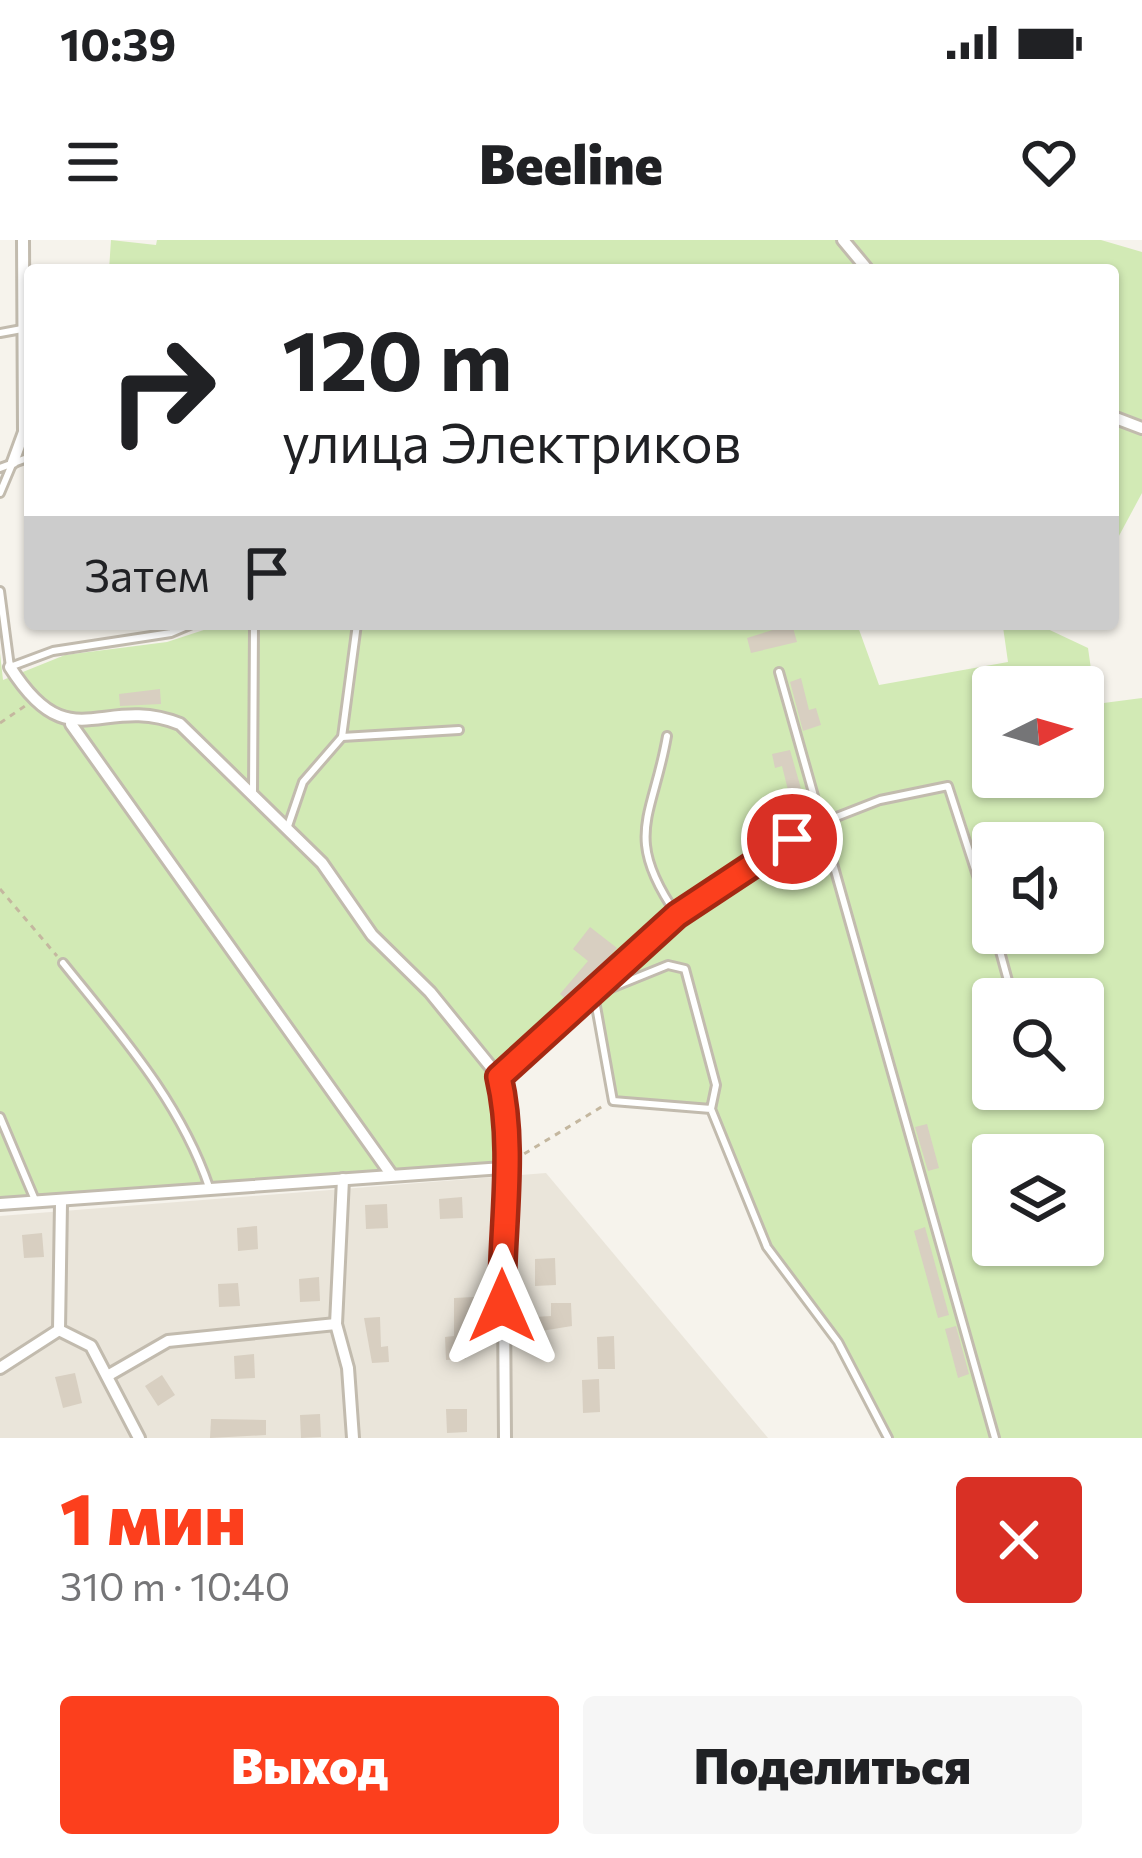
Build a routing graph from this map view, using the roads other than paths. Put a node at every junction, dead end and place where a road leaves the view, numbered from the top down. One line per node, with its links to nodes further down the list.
1 (23, 240): 4 (street)
2 (843, 240): 3 (street)
3 (863, 264)
4 (24, 284)
5 (24, 432): 7 (street)
6 (24, 459): 7 (lane)
7 (13, 462): 8 (lane); 9 (lane)
8 (0, 469)
9 (0, 493)
10 (0, 591): 14 (lane)
11 (178, 630): 14 (lane)
12 (254, 630): 20 (lane)
13 (356, 630): 19 (lane)
14 (10, 667): 16 (street)
15 (778, 672): 21 (lane)
16 (70, 724): 20 (street); 31 (street)
17 (459, 730): 19 (lane)
18 (667, 736): 24 (lane)
19 (342, 737): 22 (lane)
20 (252, 798): 22 (street)
21 (820, 823): 23 (lane); 24 (street); 45 (lane)
22 (286, 832): 27 (street)
23 (972, 861)
24 (677, 915): 26 (street)
25 (63, 963): 33 (lane)
26 (594, 995): 27 (street); 28 (lane); 28 (lane)
27 (499, 1077): 30 (street)
28 (711, 1109): 44 (lane)
29 (0, 1118): 36 (lane)
30 (503, 1168): 31 (street); 43 (street)
31 (391, 1174): 32 (street)
32 (343, 1179): 33 (street); 37 (street)
33 (210, 1191): 34 (street)
34 (61, 1203): 36 (street); 38 (street)
35 (0, 1204): 36 (street)
36 (37, 1204)
37 (336, 1324): 40 (street); 42 (street)
38 (59, 1330): 39 (street); 40 (street)
39 (0, 1368)
40 (109, 1375): 41 (street)
41 (139, 1438)
42 (353, 1438)
43 (505, 1438)
44 (888, 1438)
45 (995, 1438)

